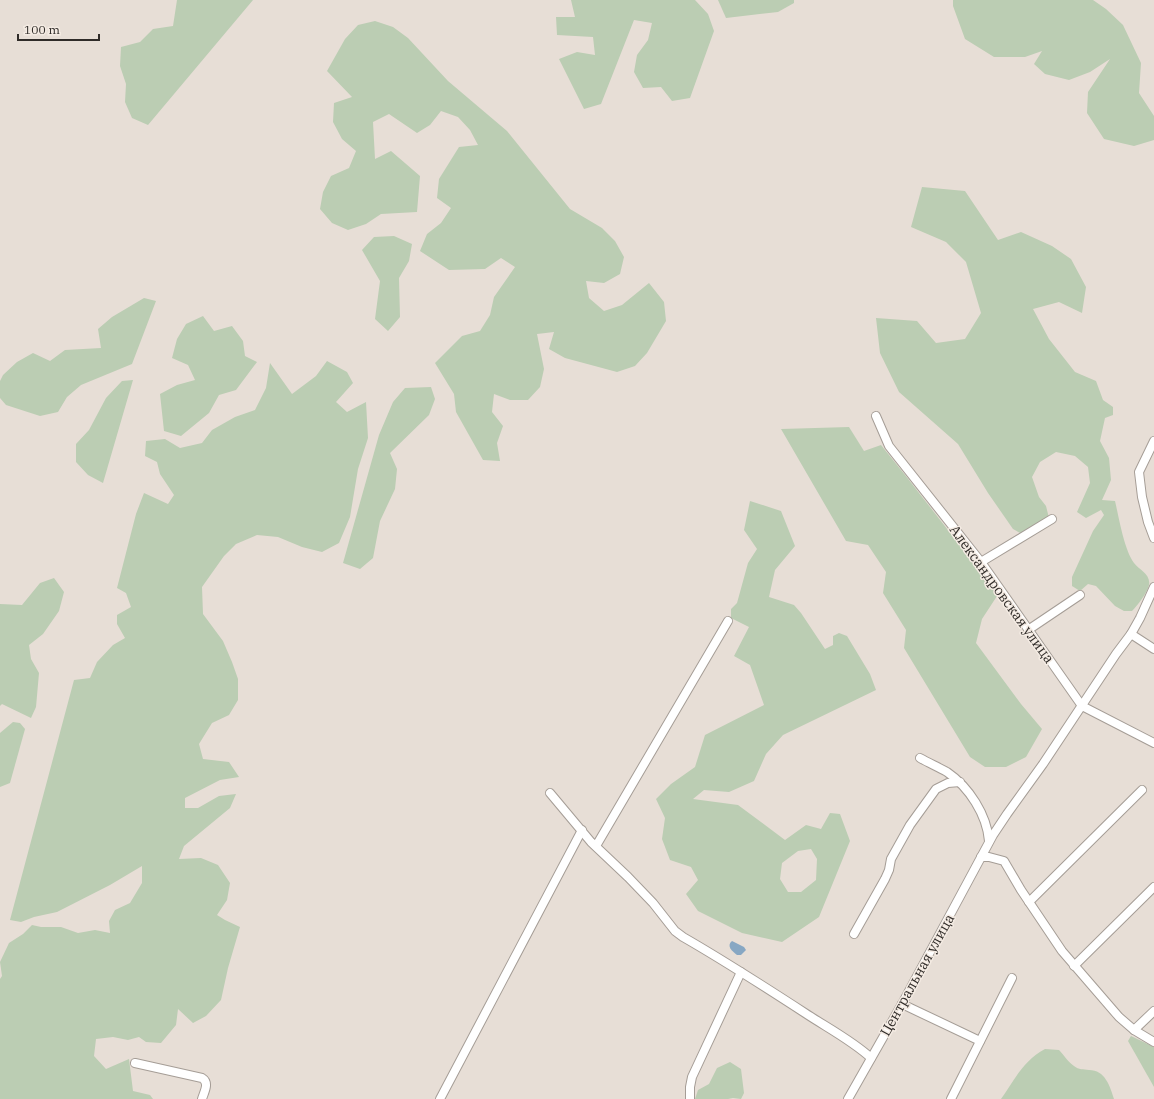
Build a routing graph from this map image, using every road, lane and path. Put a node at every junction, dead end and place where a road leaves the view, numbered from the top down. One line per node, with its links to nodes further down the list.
1 (876, 416): 5 (street, Александровская улица)
2 (1154, 441): 4 (street)
3 (1052, 519): 5 (street)
4 (1154, 538)
5 (981, 562): 9 (street, Александровская улица)
6 (1154, 587): 10 (street, Центральная улица)
7 (1080, 595): 9 (street)
8 (728, 621): 20 (street)
9 (1028, 630): 12 (street, Александровская улица)
10 (1131, 634): 11 (street); 12 (street, Центральная улица)
11 (1154, 649)
12 (1082, 706): 13 (street, Александровская улица); 19 (street, Центральная улица)
13 (1154, 743)
14 (920, 758): 15 (street)
15 (960, 782): 19 (street); 24 (street)
16 (1142, 790): 23 (street)
17 (550, 793): 18 (street)
18 (582, 830): 20 (street); 36 (street)
19 (989, 842): 21 (street, Центральная улица)
20 (596, 846): 26 (street)
21 (983, 853): 23 (street); 28 (street, Центральная улица)
22 (1154, 887): 25 (street)
23 (1029, 902): 25 (street)
24 (854, 934)
25 (1074, 966): 30 (street)
26 (741, 972): 33 (street); 37 (street)
27 (1012, 978): 31 (street)
28 (902, 1004): 31 (street); 33 (street, Центральная улица)
29 (1154, 1011): 30 (street)
30 (1134, 1030): 32 (street)
31 (980, 1041): 39 (street)
32 (1154, 1042)
33 (871, 1058): 38 (street, Центральная улица)
34 (135, 1063): 35 (street)
35 (202, 1099)
36 (440, 1099)
37 (690, 1099)
38 (848, 1099)
39 (951, 1099)

